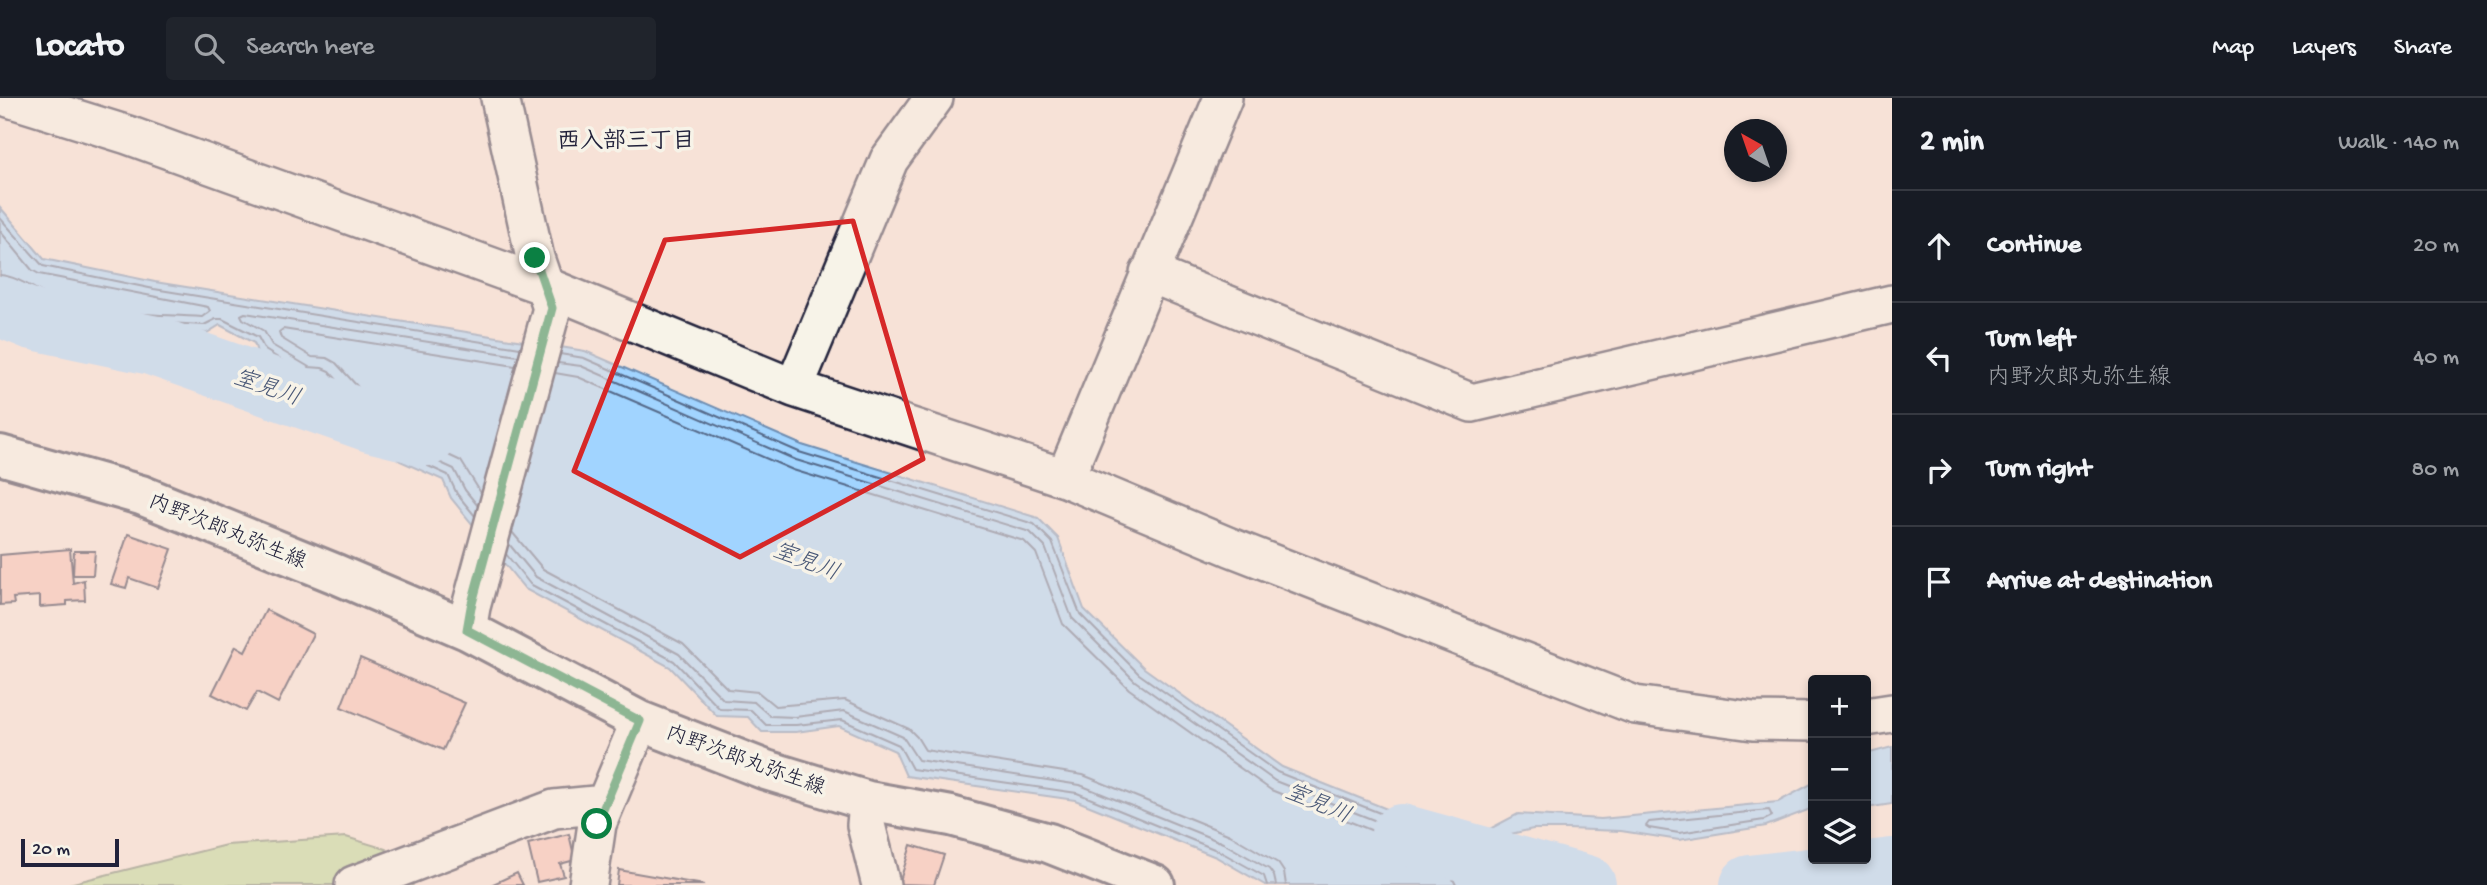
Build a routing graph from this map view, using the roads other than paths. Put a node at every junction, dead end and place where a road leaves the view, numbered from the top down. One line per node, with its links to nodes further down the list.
1 (9, 98): 6 (street)
2 (500, 98): 6 (street)
3 (934, 98): 8 (street)
4 (1223, 98): 5 (street)
5 (1149, 273): 7 (street); 10 (street)
6 (548, 297): 8 (street); 11 (street)
7 (1892, 303)
8 (794, 388): 10 (street)
9 (0, 455): 11 (main road, 内野次郎丸弥生線)
10 (1065, 478): 15 (street)
11 (469, 619): 14 (main road, 内野次郎丸弥生線)
12 (1892, 713): 13 (street)
13 (1871, 717)
14 (640, 721): 16 (main road, 内野次郎丸弥生線); 17 (street)
15 (1808, 722)
16 (868, 801): 20 (street); 21 (main road, 内野次郎丸弥生線)
17 (605, 804): 18 (street); 19 (street)
18 (354, 885)
19 (588, 885)
20 (881, 885)
21 (1155, 885)

